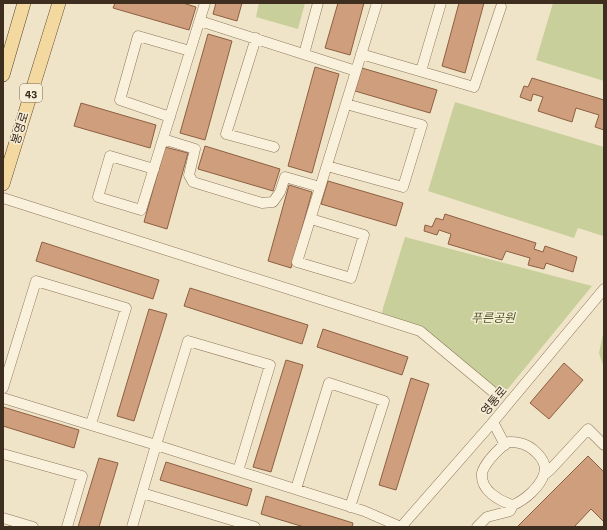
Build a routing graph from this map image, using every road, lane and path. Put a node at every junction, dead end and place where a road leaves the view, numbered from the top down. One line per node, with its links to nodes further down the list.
1 (24, 3): 15 (main road)
2 (59, 3): 22 (main road, 봉영로 / 43)
3 (205, 3): 8 (street)
4 (318, 3): 11 (street)
5 (377, 3): 12 (street)
6 (441, 3): 14 (street)
7 (502, 8): 14 (street)
8 (200, 21): 9 (street); 10 (street)
9 (256, 38): 11 (street); 19 (street)
10 (190, 52): 17 (street); 17 (street)
11 (304, 54): 13 (street)
12 (361, 54): 13 (street); 14 (street)
13 (356, 71): 16 (street)
14 (421, 72)
15 (3, 75)
16 (346, 104): 20 (street); 20 (street)
17 (170, 117): 18 (street)
18 (163, 139): 21 (street); 23 (street)
19 (274, 147)
20 (327, 166): 23 (street)
21 (154, 169): 21 (street)
22 (3, 184)
23 (320, 187): 25 (street)
24 (3, 198): 28 (street)
25 (311, 219): 25 (street)
26 (604, 289): 30 (street, 영통로)
27 (3, 388): 31 (street)
28 (492, 391)
29 (3, 398): 31 (street)
30 (493, 422): 33 (street); 47 (street, 영통로)
31 (91, 424): 32 (street)
32 (156, 445): 36 (street); 36 (street); 39 (street)
33 (504, 445): 37 (street); 40 (street)
34 (604, 445): 37 (street)
35 (3, 454): 44 (street)
36 (238, 471): 38 (street)
37 (545, 474): 40 (street)
38 (296, 489): 41 (street); 41 (street)
39 (142, 493): 45 (street); 46 (street)
40 (513, 505): 48 (street)
41 (350, 506): 47 (street)
42 (3, 518): 43 (street)
43 (33, 527)
44 (66, 527)
45 (132, 527)
46 (255, 527)
47 (401, 527)
48 (476, 527)

